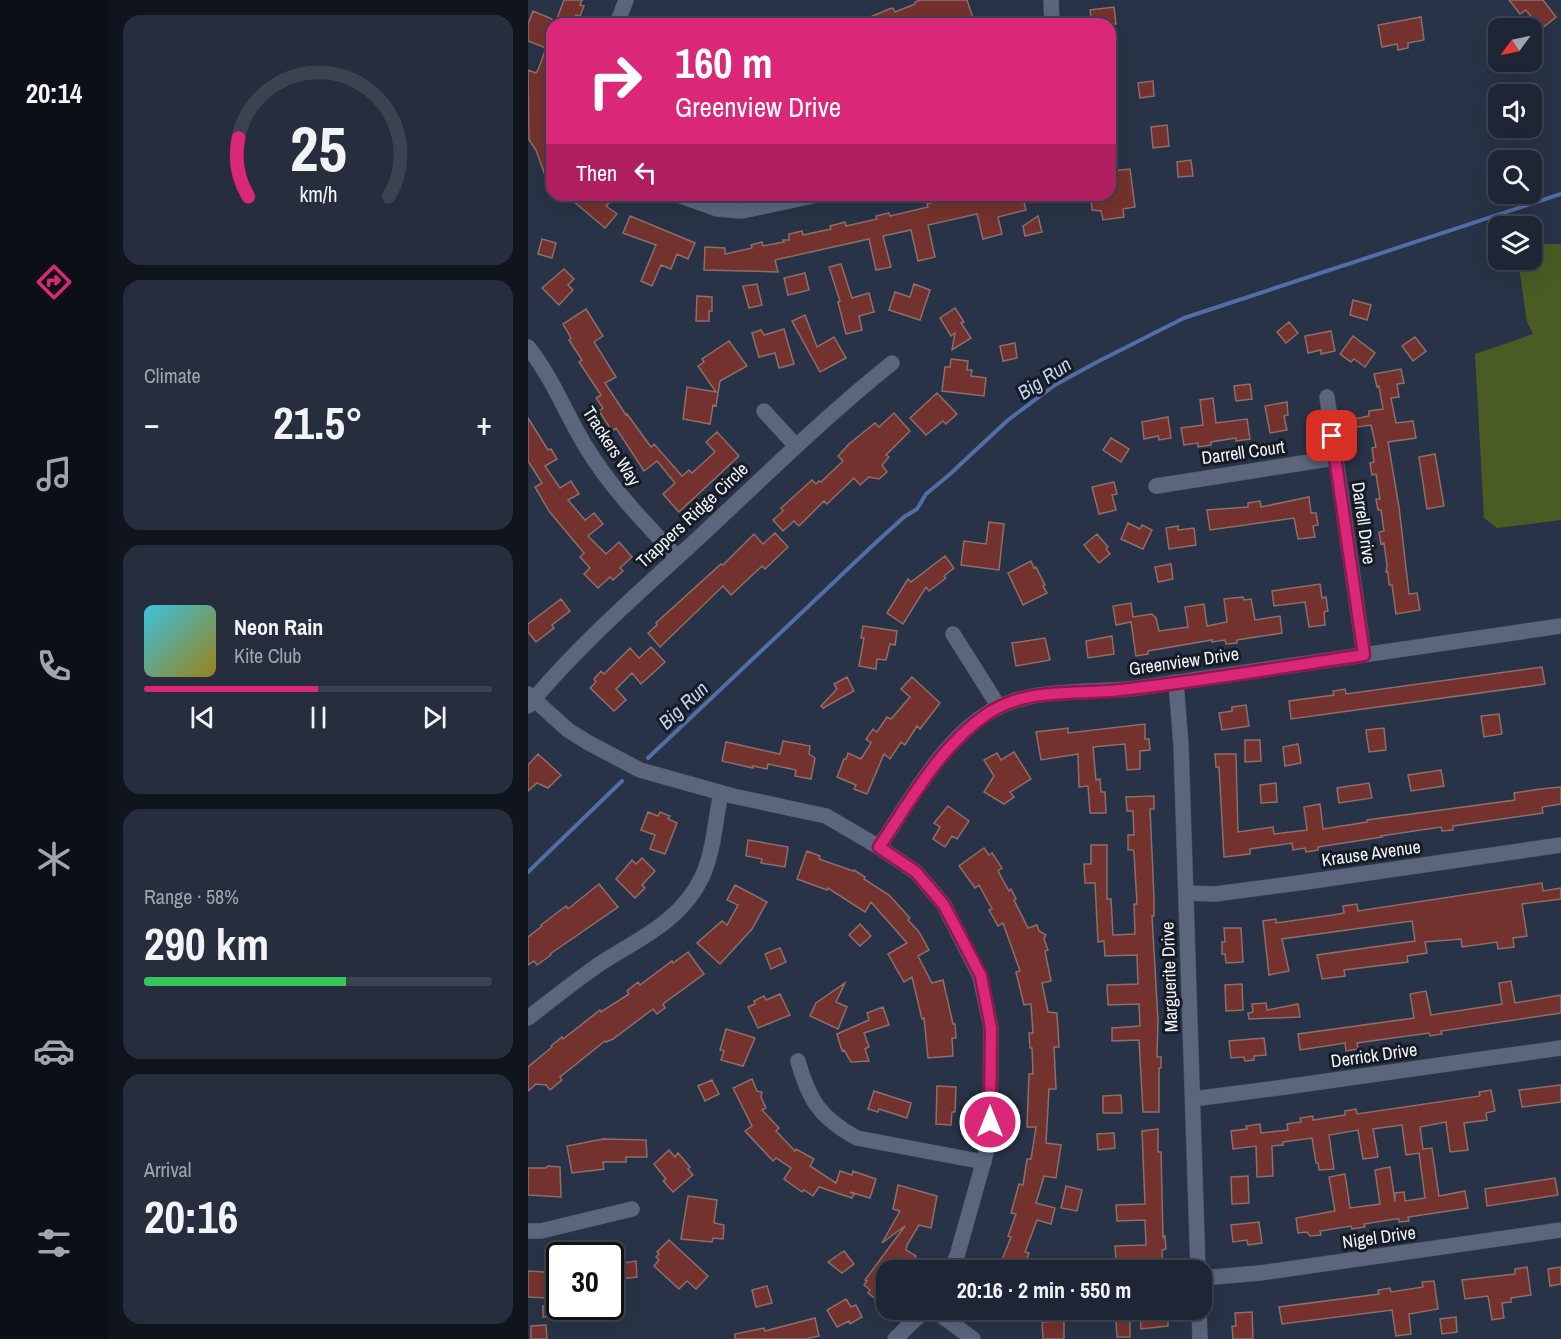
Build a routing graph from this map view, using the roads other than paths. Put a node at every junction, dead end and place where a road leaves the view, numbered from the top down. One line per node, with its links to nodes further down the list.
1 (626, 0): 3 (street)
2 (1051, 0): 4 (street)
3 (618, 18)
4 (1052, 18)
5 (695, 201): 6 (street)
6 (789, 201)
7 (528, 347): 14 (street, Trackers Way)
8 (892, 363): 11 (street, Trappers Ridge Circle)
9 (1327, 397): 12 (street, Darrell Drive)
10 (764, 411): 11 (street)
11 (796, 446): 14 (street, Trappers Ridge Circle)
12 (1335, 458): 13 (street, Darrell Court); 17 (street, Darrell Drive)
13 (1156, 486)
14 (677, 557): 19 (street, Trappers Ridge Circle)
15 (1561, 626): 17 (street, Greenview Drive)
16 (953, 634): 20 (street)
17 (1364, 655): 18 (street, Greenview Drive)
18 (1176, 682): 20 (street, Greenview Drive); 24 (street, Marguerite Drive)
19 (530, 700): 21 (street)
20 (999, 707): 23 (street, Greenview Drive)
21 (721, 793): 23 (street); 25 (street)
22 (1561, 845): 24 (street, Krause Avenue)
23 (879, 847): 29 (street)
24 (1186, 893): 28 (street, Marguerite Drive)
25 (528, 1018)
26 (1561, 1047): 28 (street, Derrick Drive)
27 (798, 1060): 29 (street)
28 (1193, 1099): 34 (street, Marguerite Drive)
29 (984, 1162): 33 (street)
30 (632, 1209): 32 (street)
31 (1561, 1230): 35 (street, Nigel Drive)
32 (528, 1231)
33 (955, 1260)
34 (1198, 1260)
35 (1212, 1277)
36 (915, 1320): 39 (street)
37 (947, 1320): 40 (street)
38 (1199, 1320): 41 (street)
39 (895, 1339)
40 (973, 1339)
41 (1200, 1339)

